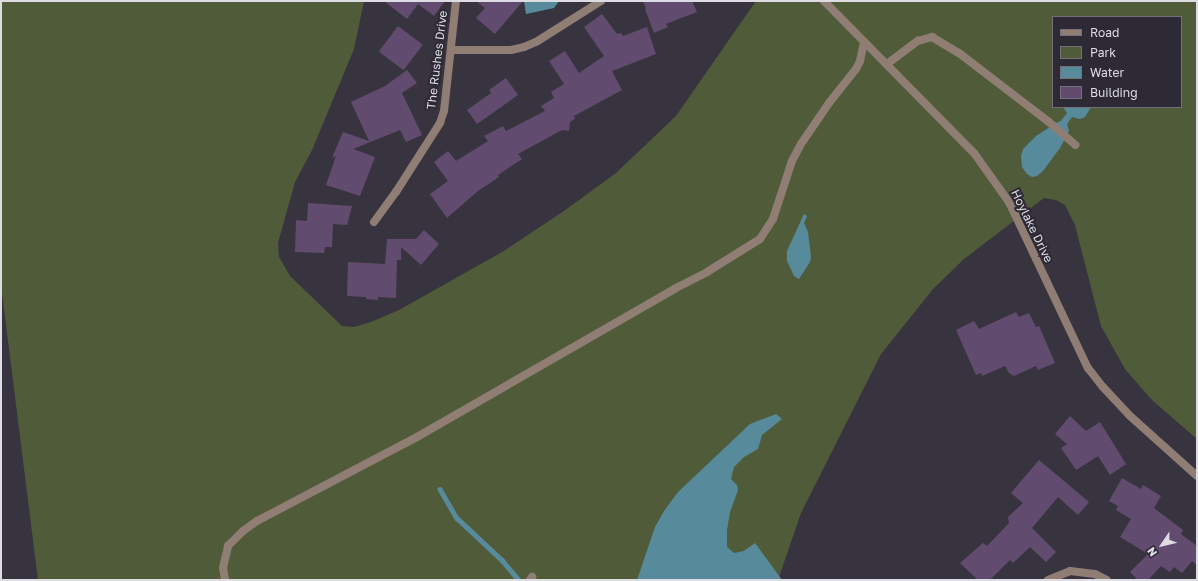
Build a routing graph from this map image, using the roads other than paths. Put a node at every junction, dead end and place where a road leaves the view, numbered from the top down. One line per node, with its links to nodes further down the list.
1 (456, 1): 5 (street, The Rushes Drive)
2 (601, 1): 5 (street)
3 (824, 1): 4 (street, Hoylake Drive)
4 (864, 42): 6 (street, Hoylake Drive); 10 (street)
5 (451, 50): 8 (street, The Rushes Drive)
6 (887, 64): 7 (street); 9 (street, Hoylake Drive)
7 (1075, 145)
8 (374, 222)
9 (1197, 476)
10 (225, 580)
11 (1048, 580): 12 (street)
12 (1107, 580)

